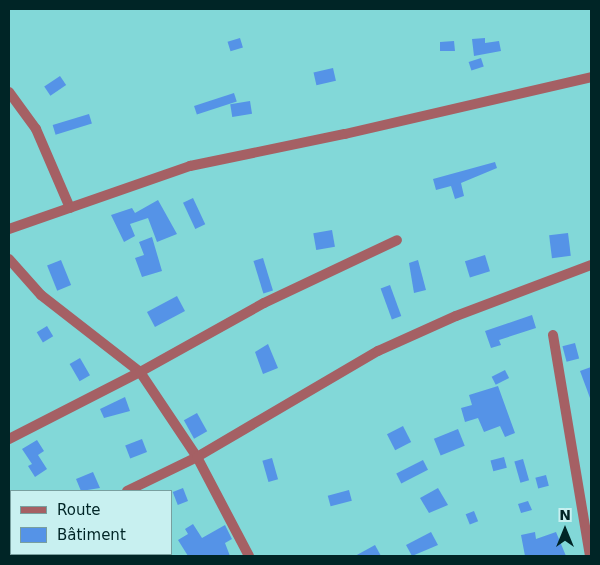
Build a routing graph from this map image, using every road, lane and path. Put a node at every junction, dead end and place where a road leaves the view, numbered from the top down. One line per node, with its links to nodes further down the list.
1 (591, 77): 3 (street)
2 (9, 92): 3 (street)
3 (70, 208): 4 (street)
4 (9, 229)
5 (397, 240): 9 (street)
6 (9, 259): 9 (street)
7 (591, 265): 11 (street)
8 (553, 335): 14 (street)
9 (140, 372): 10 (street); 11 (street)
10 (9, 439)
11 (197, 457): 12 (street); 13 (street)
12 (129, 490)
13 (249, 556)
14 (590, 556)

